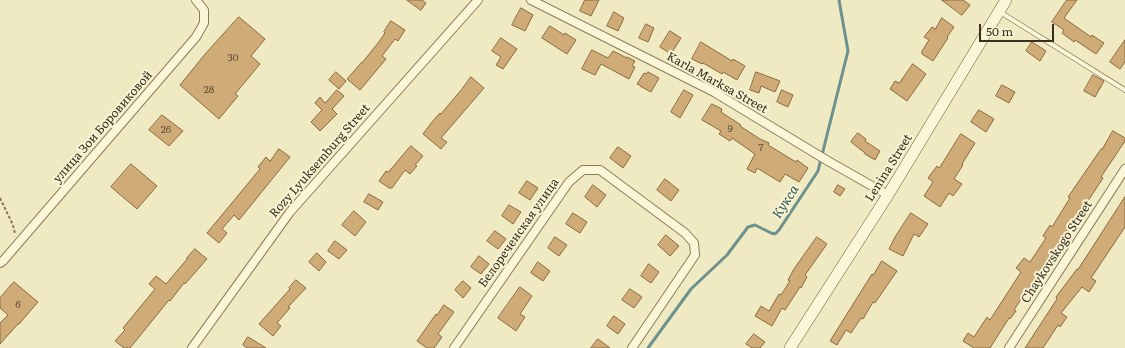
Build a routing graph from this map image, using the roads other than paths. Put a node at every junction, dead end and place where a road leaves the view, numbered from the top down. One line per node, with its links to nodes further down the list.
1 (196, 0): 9 (street, улица Зои Боровиковой)
2 (478, 0): 10 (street, Rozy Lyuksemburg Street)
3 (531, 0): 8 (street, Karla Marksa Street)
4 (1006, 0): 5 (street, Lenina Street)
5 (999, 12): 6 (lane); 8 (street, Lenina Street)
6 (1125, 90)
7 (1125, 169): 14 (street, Chaykovskogo Street)
8 (888, 195): 13 (street, Lenina Street)
9 (0, 263)
10 (192, 348)
11 (454, 348): 12 (street, Белореченская улица)
12 (632, 348)
13 (790, 348)
14 (1009, 348)

